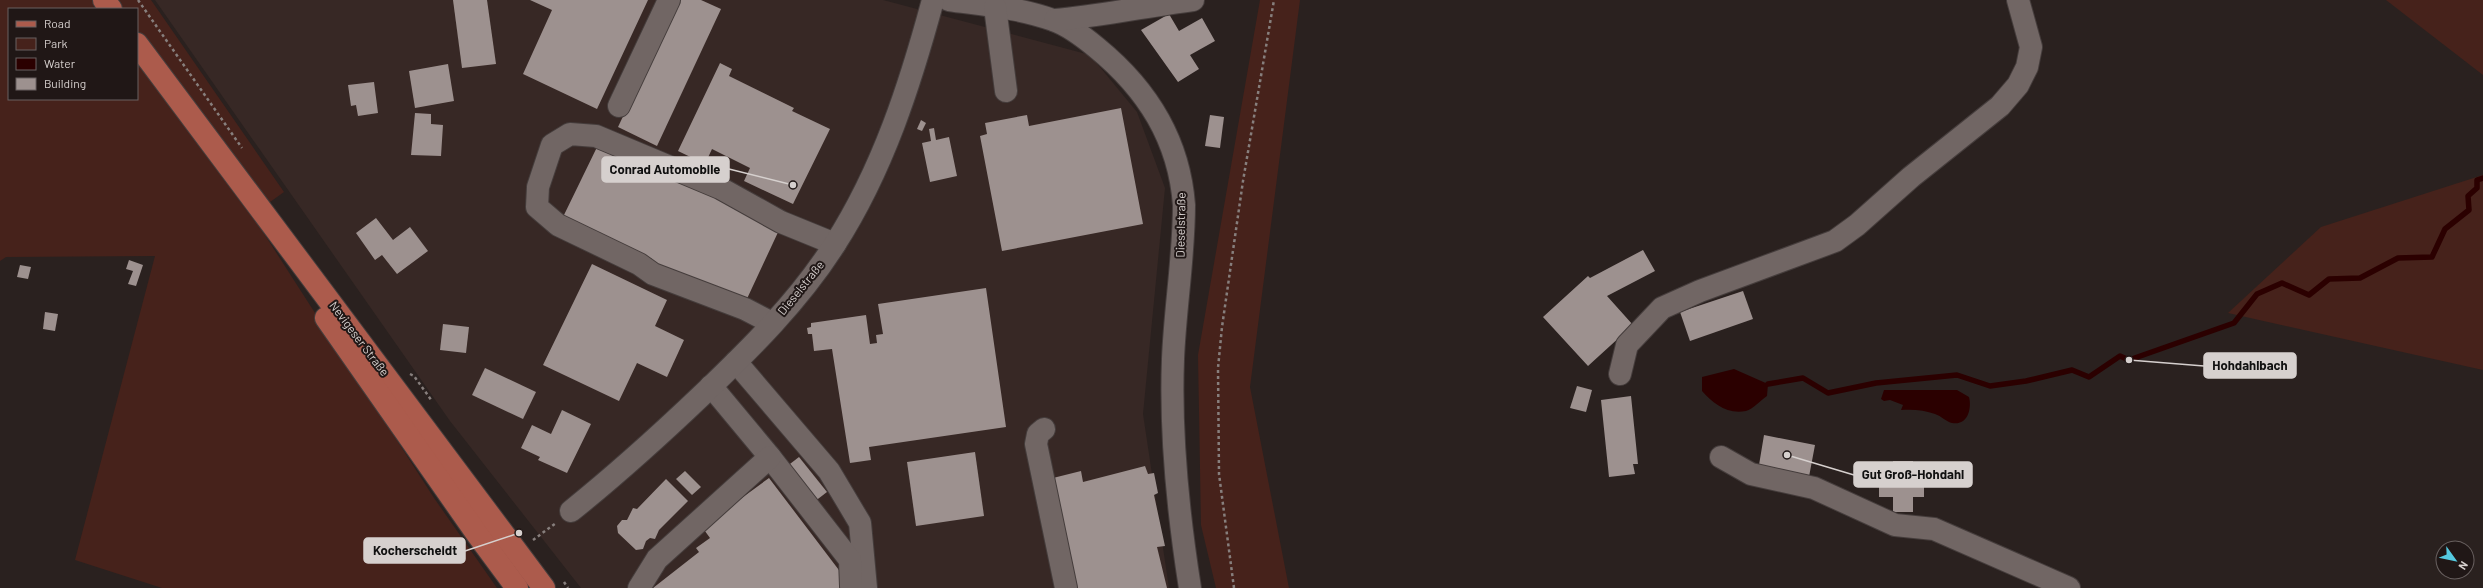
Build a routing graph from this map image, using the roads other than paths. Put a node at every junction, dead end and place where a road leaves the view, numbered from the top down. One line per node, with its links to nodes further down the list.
1 (104, 0): 8 (main road)
2 (669, 0): 13 (street)
3 (933, 0): 14 (street, Dieselstraße)
4 (949, 0): 7 (street, Dieselstraße)
5 (1193, 0): 9 (street)
6 (2018, 0): 17 (street)
7 (995, 7): 9 (street, Dieselstraße); 11 (street)
8 (110, 8)
9 (1055, 20): 29 (street, Dieselstraße)
10 (138, 45): 12 (main road, Nevigeser Straße)
11 (1006, 91)
12 (173, 92): 23 (main road, Nevigeser Straße); 24 (main road, Nevigeser Straße)
13 (619, 106)
14 (835, 244): 15 (street, Dieselstraße); 15 (street)
15 (772, 323): 16 (street, Dieselstraße)
16 (736, 362): 18 (street, Dieselstraße); 27 (street)
17 (1620, 374)
18 (711, 386): 20 (street); 22 (street, Dieselstraße)
19 (1044, 429): 28 (street)
20 (770, 457): 25 (street); 26 (street)
21 (1722, 457): 30 (street)
22 (571, 511)
23 (517, 588)
24 (544, 588)
25 (639, 588)
26 (851, 588)
27 (866, 588)
28 (1066, 588)
29 (1190, 588)
30 (2068, 588)

